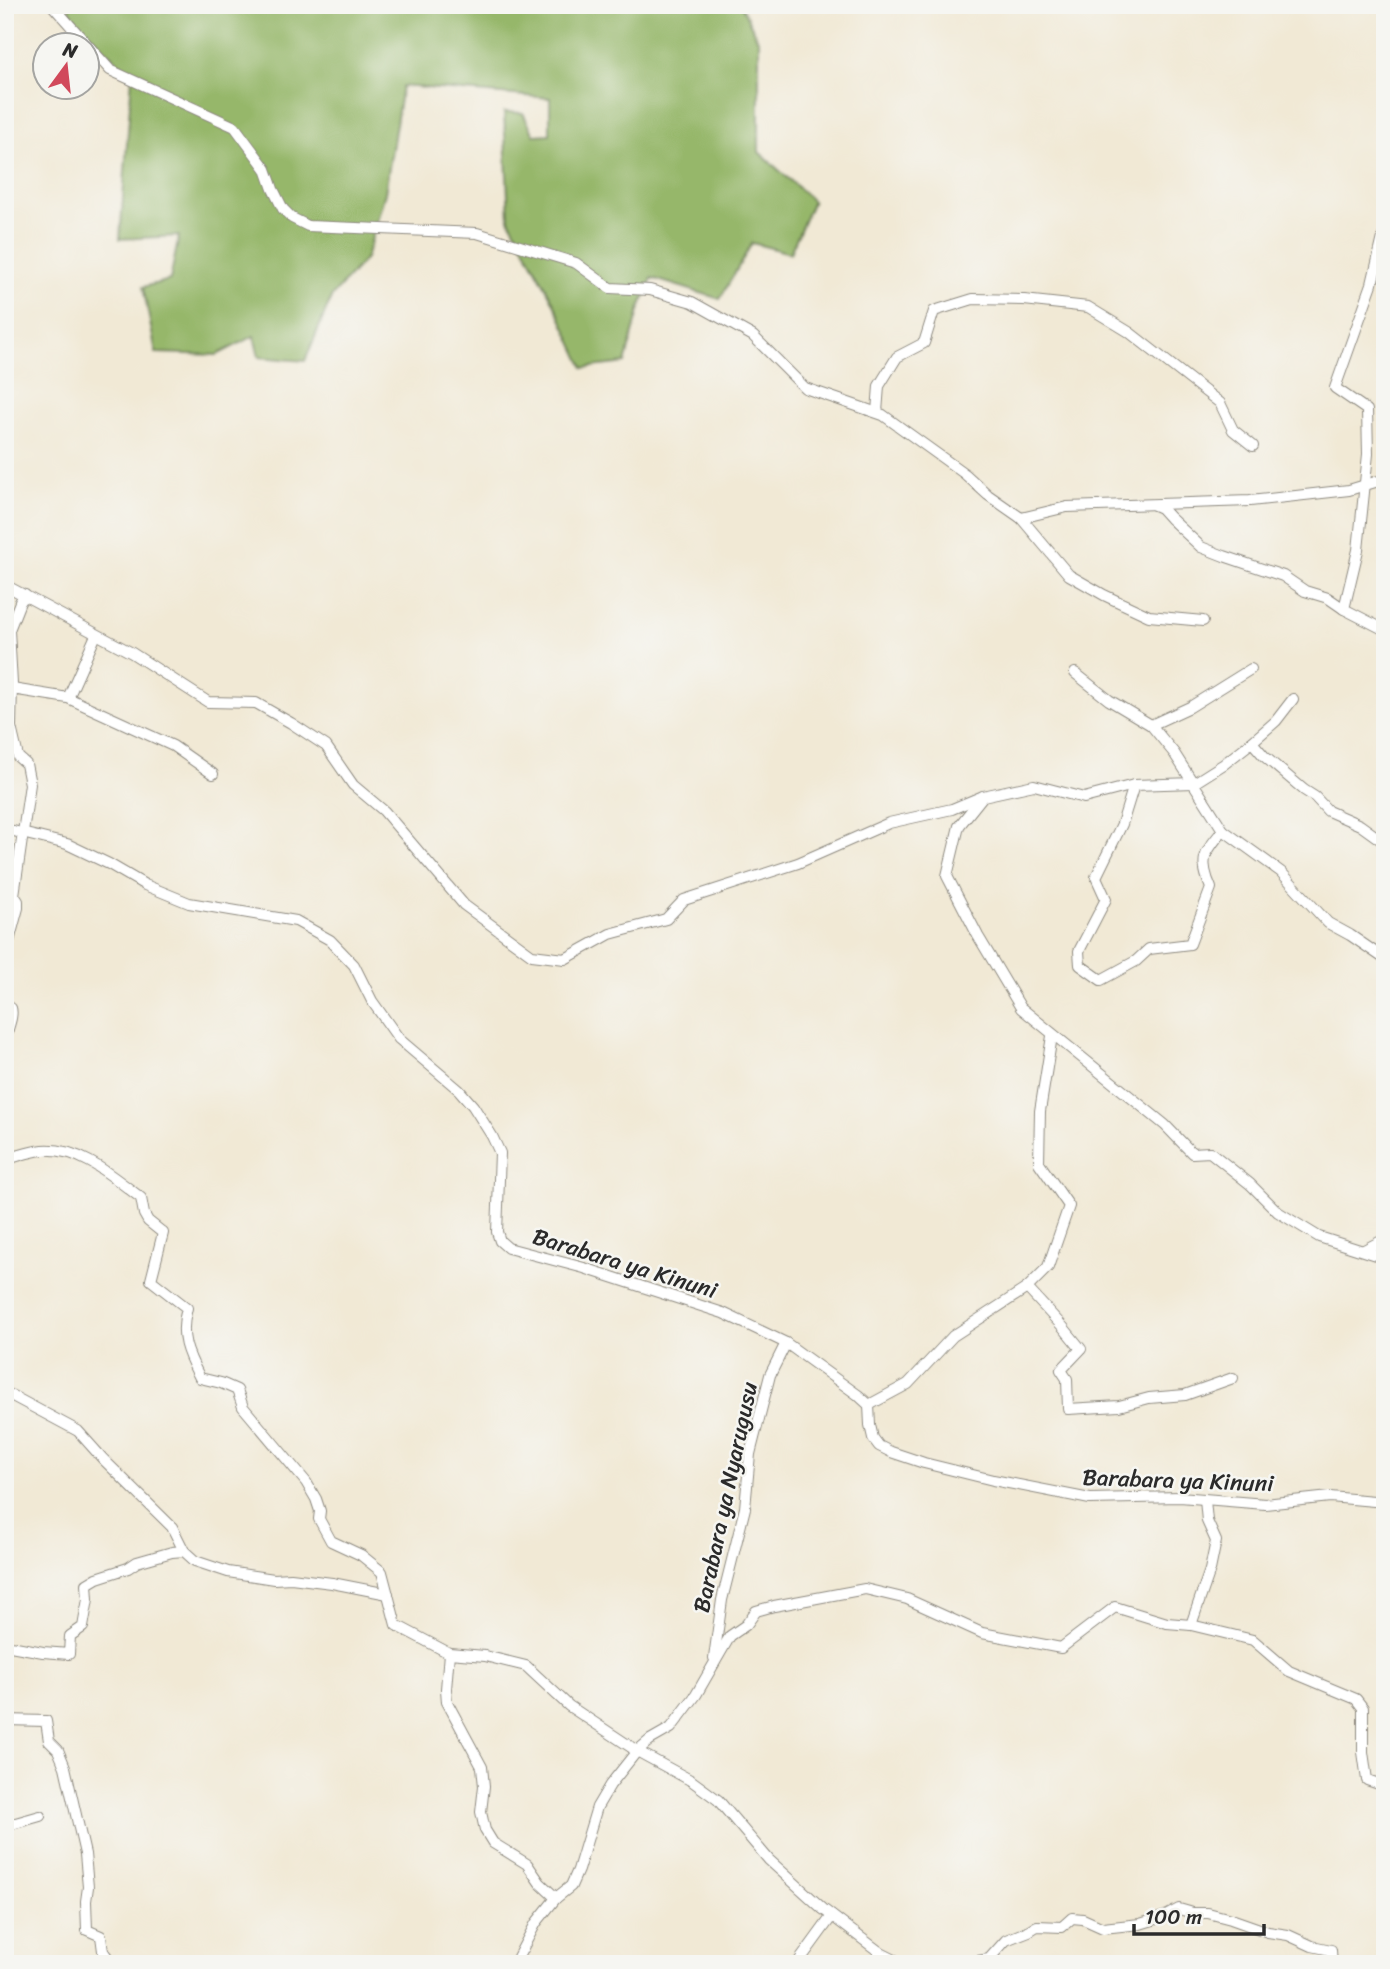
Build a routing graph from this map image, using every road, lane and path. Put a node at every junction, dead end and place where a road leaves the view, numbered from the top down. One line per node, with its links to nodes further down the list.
1 (52, 5): 3 (street)
2 (1385, 229): 6 (street)
3 (877, 412): 4 (street); 8 (street)
4 (1254, 446)
5 (1385, 479): 6 (street)
6 (1364, 486): 7 (street); 11 (street)
7 (1150, 503): 8 (street); 11 (street)
8 (1021, 518): 12 (street)
9 (5, 585): 10 (street)
10 (25, 595): 14 (street); 17 (street)
11 (1344, 609): 13 (street)
12 (1203, 621)
13 (1385, 630)
14 (96, 635): 18 (street); 25 (street)
15 (1251, 669): 20 (street)
16 (1076, 673): 20 (street)
17 (12, 689): 18 (street); 28 (street)
18 (68, 698): 22 (street)
19 (1293, 699): 21 (street)
20 (1151, 725): 23 (street)
21 (1252, 741): 23 (street); 29 (street)
22 (213, 774)
23 (1194, 783): 24 (street); 27 (street)
24 (1134, 785): 25 (street); 27 (street)
25 (983, 796): 33 (street)
26 (5, 829): 28 (street, Barabara ya Kinuni)
27 (1223, 830): 31 (street)
28 (24, 833): 30 (street); 40 (street, Barabara ya Kinuni)
29 (1385, 842)
30 (5, 956)
31 (1385, 959)
32 (5, 1005): 34 (street)
33 (1052, 1036): 37 (street); 39 (street)
34 (5, 1041)
35 (5, 1157): 47 (street)
36 (1385, 1239): 37 (street)
37 (1364, 1250): 38 (street)
38 (1385, 1258)
39 (1027, 1288): 41 (street); 43 (street)
40 (786, 1343): 43 (street, Barabara ya Kinuni); 51 (street, Barabara ya Nyarugusu)
41 (1233, 1378)
42 (5, 1392): 46 (street)
43 (869, 1405): 44 (street, Barabara ya Kinuni)
44 (1205, 1500): 45 (street, Barabara ya Kinuni); 48 (street)
45 (1385, 1502)
46 (184, 1551): 47 (street); 49 (street)
47 (388, 1594): 50 (street)
48 (1191, 1625): 51 (street, Barabara ya Nyarugusu); 54 (street)
49 (5, 1645)
50 (449, 1653): 53 (street); 57 (street)
51 (714, 1662): 53 (street, Barabara ya Nyarugusu)
52 (5, 1720): 60 (street)
53 (638, 1751): 57 (street, Barabara ya Nyarugusu); 58 (street)
54 (1385, 1786)
55 (40, 1816): 56 (street)
56 (5, 1826)
57 (556, 1898): 61 (street, Barabara ya Nyarugusu)
58 (832, 1916): 62 (street); 63 (street)
59 (1385, 1956): 66 (street)
60 (112, 1964)
61 (519, 1964)
62 (797, 1964)
63 (903, 1964)
64 (961, 1964): 65 (street)
65 (1332, 1964)
66 (1380, 1964)

